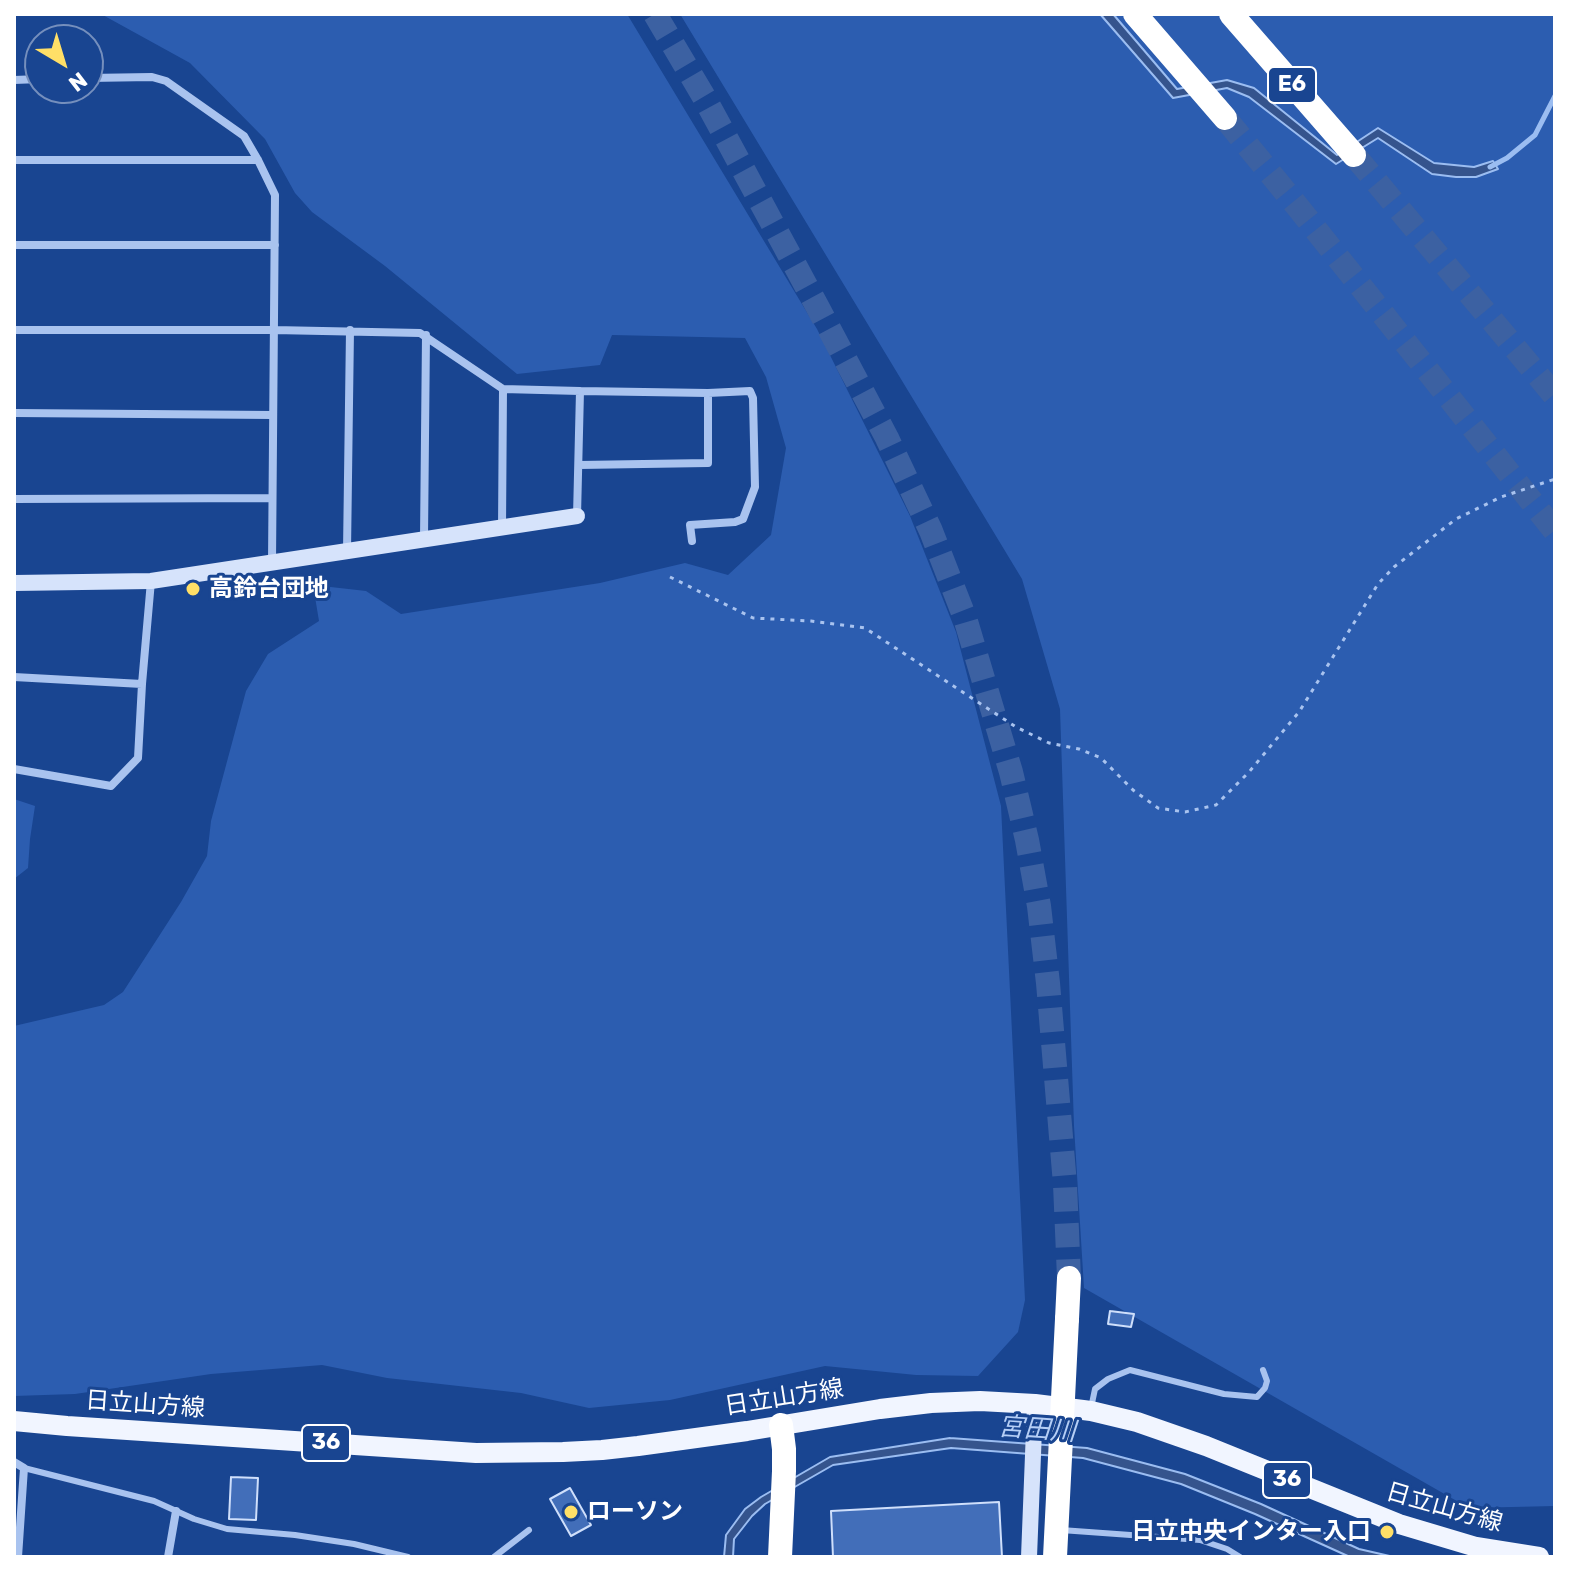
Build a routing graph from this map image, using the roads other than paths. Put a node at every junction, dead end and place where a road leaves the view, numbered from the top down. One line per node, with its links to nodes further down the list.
1 (1135, 14): 4 (highway)
2 (1231, 14): 5 (highway, E6)
3 (104, 78): 7 (street)
4 (1225, 118)
5 (1354, 155)
6 (14, 160): 7 (street)
7 (258, 160): 9 (street)
8 (14, 245): 9 (street)
9 (275, 245): 11 (street)
10 (14, 330): 11 (street)
11 (274, 330): 12 (street); 18 (street)
12 (350, 330): 13 (street); 26 (street)
13 (426, 335): 14 (street); 24 (street)
14 (503, 389): 15 (street); 23 (street)
15 (580, 391): 16 (street); 19 (street)
16 (708, 393): 19 (street); 25 (street)
17 (14, 413): 18 (street)
18 (273, 415): 20 (street)
19 (579, 465): 22 (street)
20 (272, 498): 21 (street); 27 (street)
21 (14, 499)
22 (577, 516): 23 (street)
23 (502, 528): 24 (street)
24 (424, 538): 26 (street)
25 (692, 541)
26 (347, 551): 27 (street)
27 (272, 562): 28 (street)
28 (151, 581): 29 (street); 31 (street)
29 (14, 583)
30 (14, 677): 31 (street)
31 (142, 684): 32 (street)
32 (14, 769)
33 (1069, 1278): 50 (highway, bridge)
34 (1263, 1370): 36 (lane)
35 (1035, 1404): 36 (main road, 日立山方線 / 36); 38 (main road, 日立山方線 / 36); 49 (street)
36 (1091, 1411): 52 (main road, 日立山方線 / 36)
37 (14, 1421): 38 (main road, 日立山方線 / 36)
38 (781, 1425): 48 (highway)
39 (14, 1462): 40 (street)
40 (24, 1468): 41 (lane); 44 (street)
41 (176, 1511): 45 (street); 46 (lane)
42 (1055, 1529): 51 (lane)
43 (529, 1530): 47 (lane)
44 (18, 1557)
45 (168, 1557)
46 (408, 1557)
47 (494, 1557)
48 (780, 1557)
49 (1029, 1557)
50 (1055, 1557)
51 (1240, 1557)
52 (1539, 1557)

